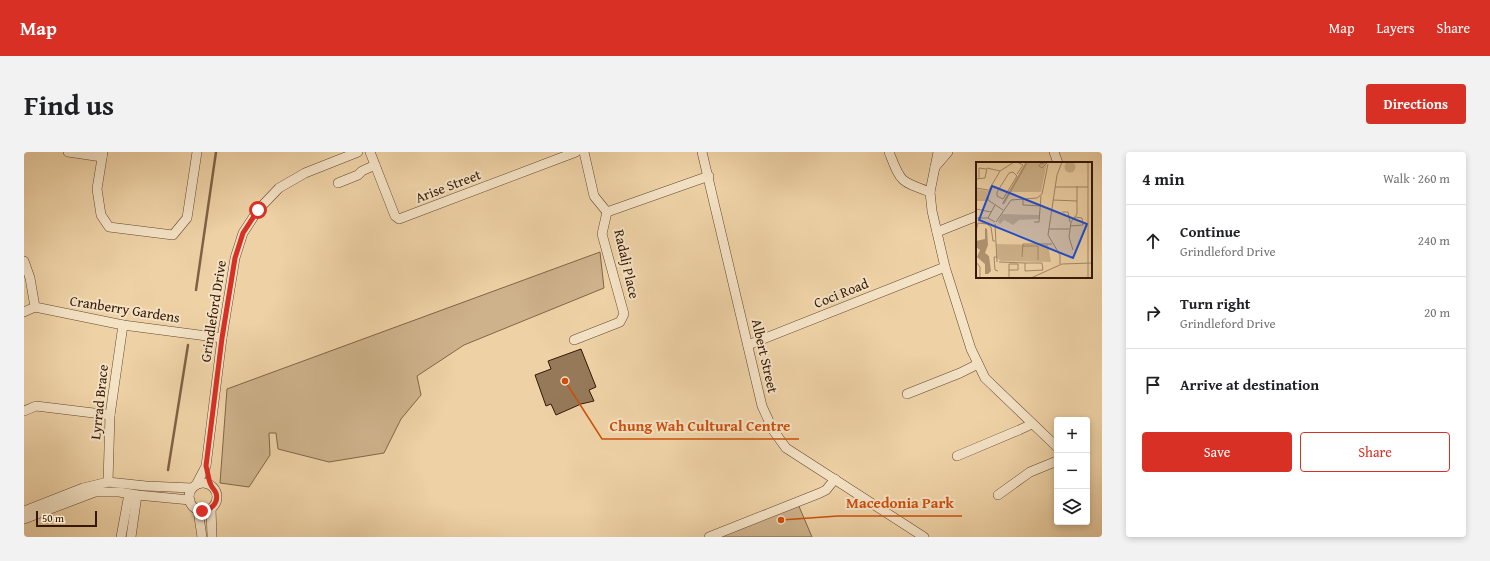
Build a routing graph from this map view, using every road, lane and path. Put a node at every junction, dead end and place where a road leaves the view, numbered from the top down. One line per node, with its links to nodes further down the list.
1 (68, 152): 12 (street)
2 (197, 152): 12 (street)
3 (358, 152): 27 (street, Grindleford Drive)
4 (370, 152): 15 (street, Arise Street)
5 (576, 152): 15 (street, Arise Street)
6 (584, 152): 19 (street)
7 (702, 152): 16 (street, Albert Street)
8 (889, 152): 18 (street)
9 (938, 152): 14 (street)
10 (948, 152): 14 (street)
11 (1054, 152): 13 (street)
12 (102, 154)
13 (1058, 162)
14 (935, 167): 18 (street)
15 (376, 168): 17 (street)
16 (709, 176): 19 (street); 29 (street, Albert Street)
17 (338, 183)
18 (930, 192): 21 (street)
19 (607, 212): 28 (street, Radalj Place)
20 (976, 216): 21 (street)
21 (937, 232): 23 (street)
22 (24, 261): 24 (street)
23 (945, 267): 29 (street, Coci Road); 30 (street)
24 (35, 307): 25 (street); 26 (street, Cranberry Gardens)
25 (24, 312)
26 (123, 325): 27 (street, Cranberry Gardens); 33 (street, Lyrrad Brace)
27 (222, 338): 38 (street, Grindleford Drive)
28 (574, 340)
29 (748, 345): 39 (street, Albert Street)
30 (978, 364): 31 (street); 34 (street)
31 (907, 394)
32 (24, 411): 33 (street)
33 (110, 415): 40 (street, Lyrrad Brace)
34 (1032, 424): 35 (street); 36 (street)
35 (1054, 444)
36 (957, 456)
37 (1054, 462): 44 (street)
38 (206, 466): 41 (street, Grindleford Drive); 42 (street, Grindleford Drive)
39 (835, 479): 54 (street); 55 (street, Albert Street)
40 (108, 482): 42 (street); 48 (street)
41 (211, 486): 42 (street); 46 (street, Grindleford Drive)
42 (194, 487): 45 (street, Grindleford Drive)
43 (133, 494): 45 (street); 49 (street); 50 (street); 51 (street)
44 (998, 495)
45 (190, 500): 47 (street)
46 (211, 508): 47 (street); 53 (street, Grindleford Drive)
47 (198, 510): 52 (street)
48 (24, 511)
49 (24, 519)
50 (122, 537)
51 (132, 537)
52 (202, 537)
53 (212, 537)
54 (709, 537)
55 (924, 537)

